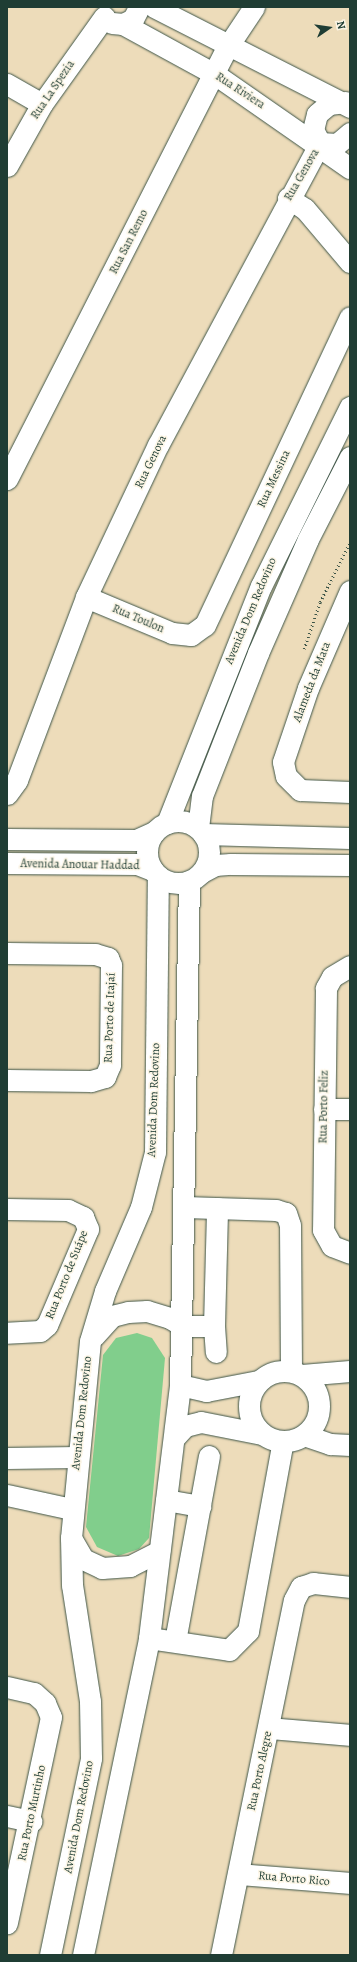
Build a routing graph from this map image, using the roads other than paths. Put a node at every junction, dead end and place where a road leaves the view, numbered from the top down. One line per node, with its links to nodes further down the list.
1 (139, 7): 4 (street, Rua La Spezia)
2 (154, 7): 5 (street)
3 (254, 7): 5 (street, Rua San Remo)
4 (109, 16): 6 (street, Rua Riviera); 9 (street, Rua La Spezia)
5 (228, 46): 6 (street, Rua San Remo); 8 (street)
6 (216, 75): 11 (street, Rua Riviera); 19 (street, Rua San Remo)
7 (7, 84): 9 (street)
8 (349, 103): 11 (street, Rua Genova)
9 (42, 104): 12 (street, Rua La Spezia)
10 (350, 133): 11 (street, Rua Genova)
11 (320, 144): 13 (street, Rua Riviera); 14 (street, Rua Genova)
12 (7, 166)
13 (350, 168)
14 (288, 198): 15 (street); 21 (street, Rua Genova)
15 (350, 262)
16 (350, 317): 22 (street, Rua Messina)
17 (350, 407): 25 (street, Avenida Dom Redovino)
18 (350, 458): 26 (street, Avenida Dom Redovino)
19 (7, 479)
20 (350, 591): 23 (street, Alameda da Mata)
21 (86, 597): 22 (street, Rua Toulon); 24 (street, Rua Genova)
22 (191, 636)
23 (350, 792)
24 (8, 794)
25 (161, 827): 26 (street); 28 (street, Avenida Anouar Haddad); 31 (street, Avenida Dom Redovino)
26 (200, 831): 27 (street); 32 (street, Avenida Dom Redovino)
27 (350, 838)
28 (7, 839)
29 (7, 863): 31 (street, Avenida Anouar Haddad)
30 (350, 865): 32 (street)
31 (155, 873): 32 (street); 45 (street, Avenida Dom Redovino)
32 (195, 876): 38 (street, Avenida Dom Redovino)
33 (7, 953): 35 (street, Rua Porto de Itajaí)
34 (344, 968): 36 (street, Rua Porto Feliz)
35 (7, 1080)
36 (324, 1109): 37 (street); 41 (street, Rua Porto Feliz)
37 (350, 1109)
38 (185, 1207): 39 (street); 42 (street, Avenida Dom Redovino)
39 (217, 1208): 43 (street); 48 (street)
40 (7, 1209): 44 (street, Rua Porto de Suápe)
41 (341, 1249)
42 (183, 1326): 43 (street); 45 (street); 50 (street, Avenida Dom Redovino)
43 (214, 1326): 46 (street)
44 (7, 1333)
45 (90, 1341): 57 (street, Avenida Dom Redovino)
46 (216, 1352)
47 (350, 1371): 48 (street)
48 (297, 1373): 49 (street); 52 (street)
49 (258, 1382): 50 (street); 51 (street)
50 (180, 1385): 53 (street, Avenida Dom Redovino)
51 (262, 1434): 53 (street); 54 (street)
52 (304, 1435): 54 (street); 55 (street)
53 (174, 1437): 60 (street, Avenida Dom Redovino)
54 (283, 1441): 67 (street)
55 (350, 1445)
56 (209, 1456): 61 (street)
57 (77, 1457): 58 (street); 62 (street, Avenida Dom Redovino)
58 (7, 1458)
59 (7, 1495): 62 (street)
60 (166, 1500): 61 (street); 64 (street, Avenida Dom Redovino)
61 (200, 1506): 67 (street)
62 (72, 1509): 63 (street, Avenida Dom Redovino)
63 (71, 1538): 64 (street); 76 (street, Avenida Dom Redovino)
64 (159, 1551): 66 (street, Avenida Dom Redovino)
65 (350, 1587): 69 (street, Rua Porto Alegre)
66 (149, 1638): 67 (street); 77 (street, Avenida Dom Redovino)
67 (175, 1642)
68 (7, 1687): 72 (street, Rua Porto Murtinho)
69 (269, 1728): 70 (street); 73 (street, Rua Porto Alegre)
70 (350, 1735)
71 (7, 1816): 72 (street)
72 (31, 1821): 75 (street, Rua Porto Murtinho)
73 (238, 1874): 74 (street, Rua Porto Rico); 78 (street, Rua Porto Alegre)
74 (350, 1883)
75 (7, 1923)
76 (50, 1955)
77 (84, 1955)
78 (221, 1955)

